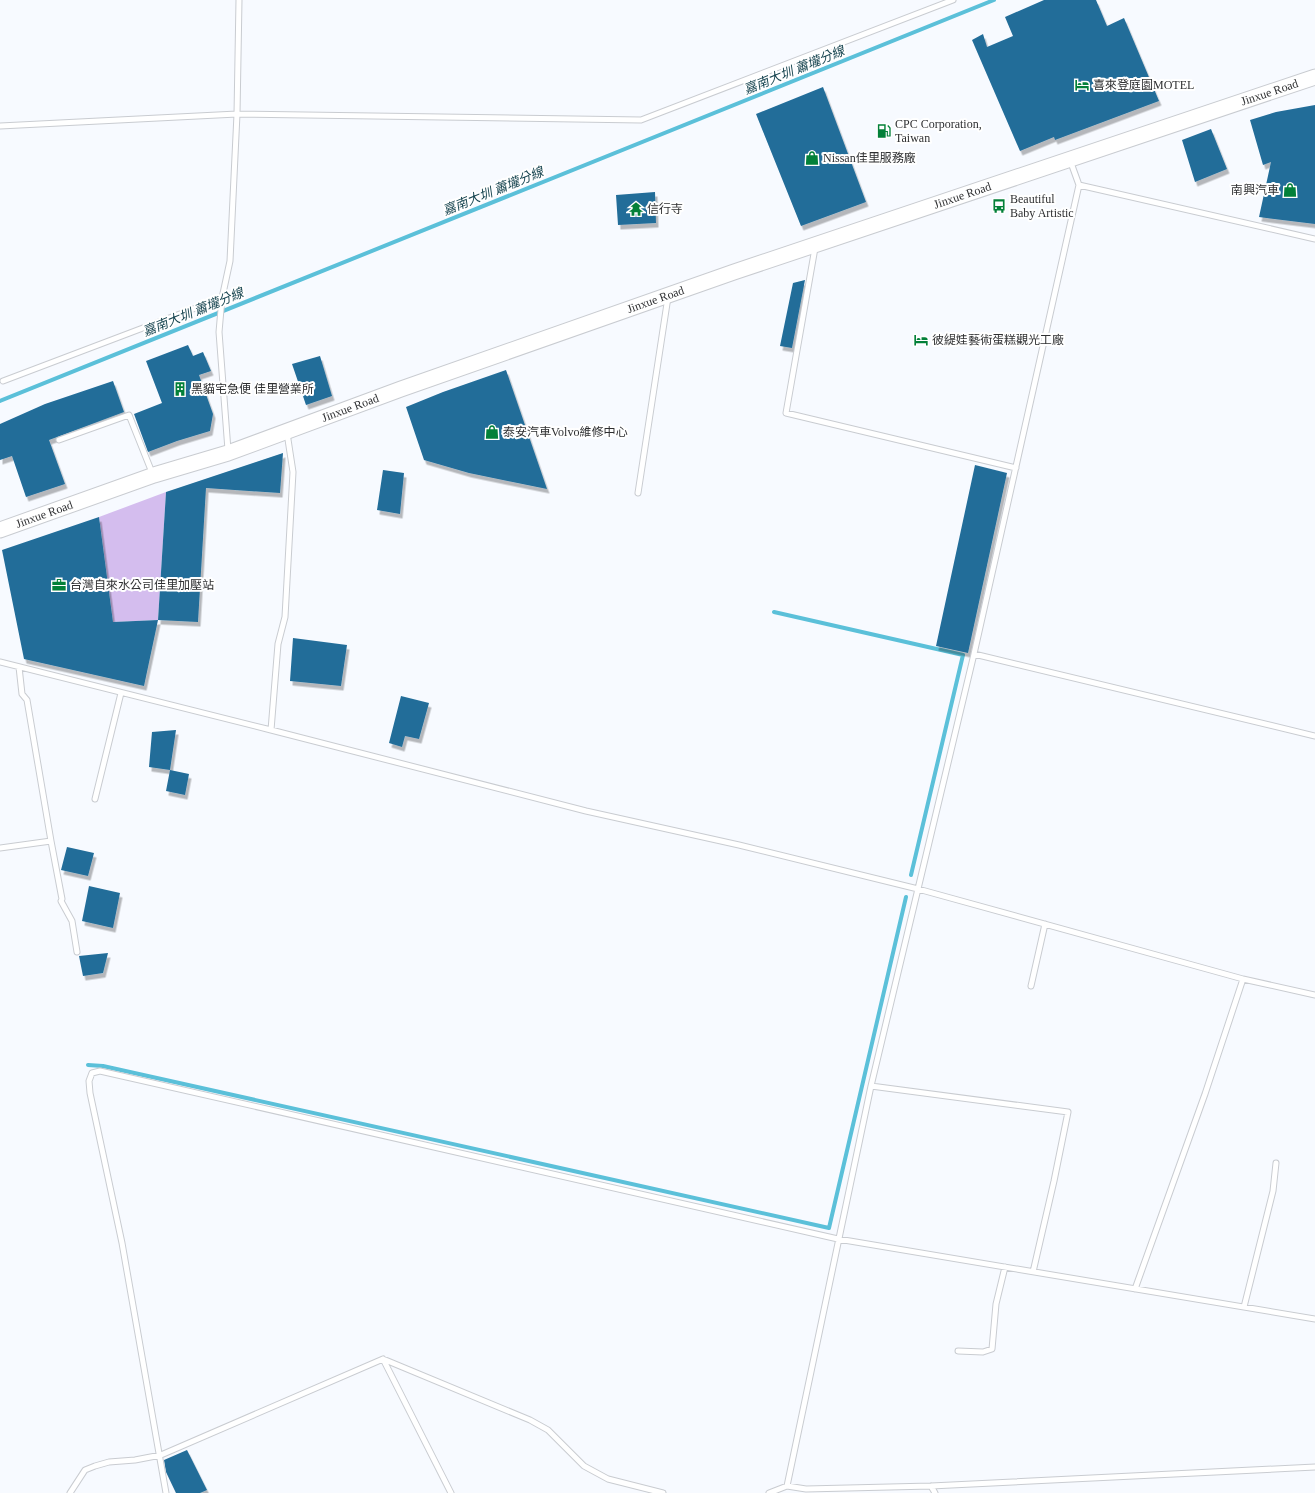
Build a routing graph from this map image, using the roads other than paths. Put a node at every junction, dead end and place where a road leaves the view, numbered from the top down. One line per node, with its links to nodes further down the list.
1 (239, 0): 4 (lane)
2 (953, 0): 4 (lane)
3 (1315, 77): 6 (main road, Jinxue Road)
4 (237, 114): 5 (lane); 11 (lane)
5 (0, 126)
6 (1070, 158): 7 (lane); 9 (main road, Jinxue Road)
7 (1079, 185): 8 (lane); 16 (lane)
8 (1315, 239)
9 (815, 245): 10 (main road, Jinxue Road); 16 (lane)
10 (668, 296): 13 (main road, Jinxue Road); 18 (lane)
11 (222, 298): 12 (lane); 15 (lane)
12 (3, 381)
13 (287, 432): 15 (main road, Jinxue Road); 24 (lane)
14 (59, 440): 17 (lane)
15 (228, 453): 17 (main road, Jinxue Road)
16 (1016, 468): 20 (lane)
17 (154, 475): 19 (main road, Jinxue Road)
18 (638, 493)
19 (0, 530)
20 (974, 654): 25 (lane); 29 (lane)
21 (0, 662): 22 (lane)
22 (19, 667): 23 (lane); 27 (lane)
23 (121, 693): 24 (lane); 26 (lane)
24 (271, 730): 29 (lane)
25 (1315, 736)
26 (95, 798)
27 (51, 841): 28 (lane); 31 (lane)
28 (0, 848)
29 (918, 889): 30 (lane); 35 (lane)
30 (1045, 924): 32 (lane); 33 (lane)
31 (77, 952)
32 (1243, 979): 34 (lane); 40 (lane)
33 (1031, 986)
34 (1315, 995)
35 (871, 1086): 37 (lane); 39 (lane)
36 (1276, 1164): 41 (lane)
37 (838, 1239): 38 (lane); 45 (lane); 47 (lane)
38 (1005, 1267): 39 (lane); 43 (lane)
39 (1033, 1272): 40 (lane)
40 (1135, 1289): 41 (lane)
41 (1244, 1307): 42 (lane)
42 (1315, 1319)
43 (958, 1351)
44 (383, 1359): 45 (lane); 51 (lane); 52 (lane)
45 (160, 1455): 49 (lane); 50 (lane)
46 (1315, 1467): 48 (lane)
47 (787, 1486): 48 (lane); 53 (lane)
48 (931, 1486): 54 (lane)
49 (70, 1493)
50 (166, 1493)
51 (451, 1493)
52 (664, 1493)
53 (769, 1493)
54 (935, 1493)

